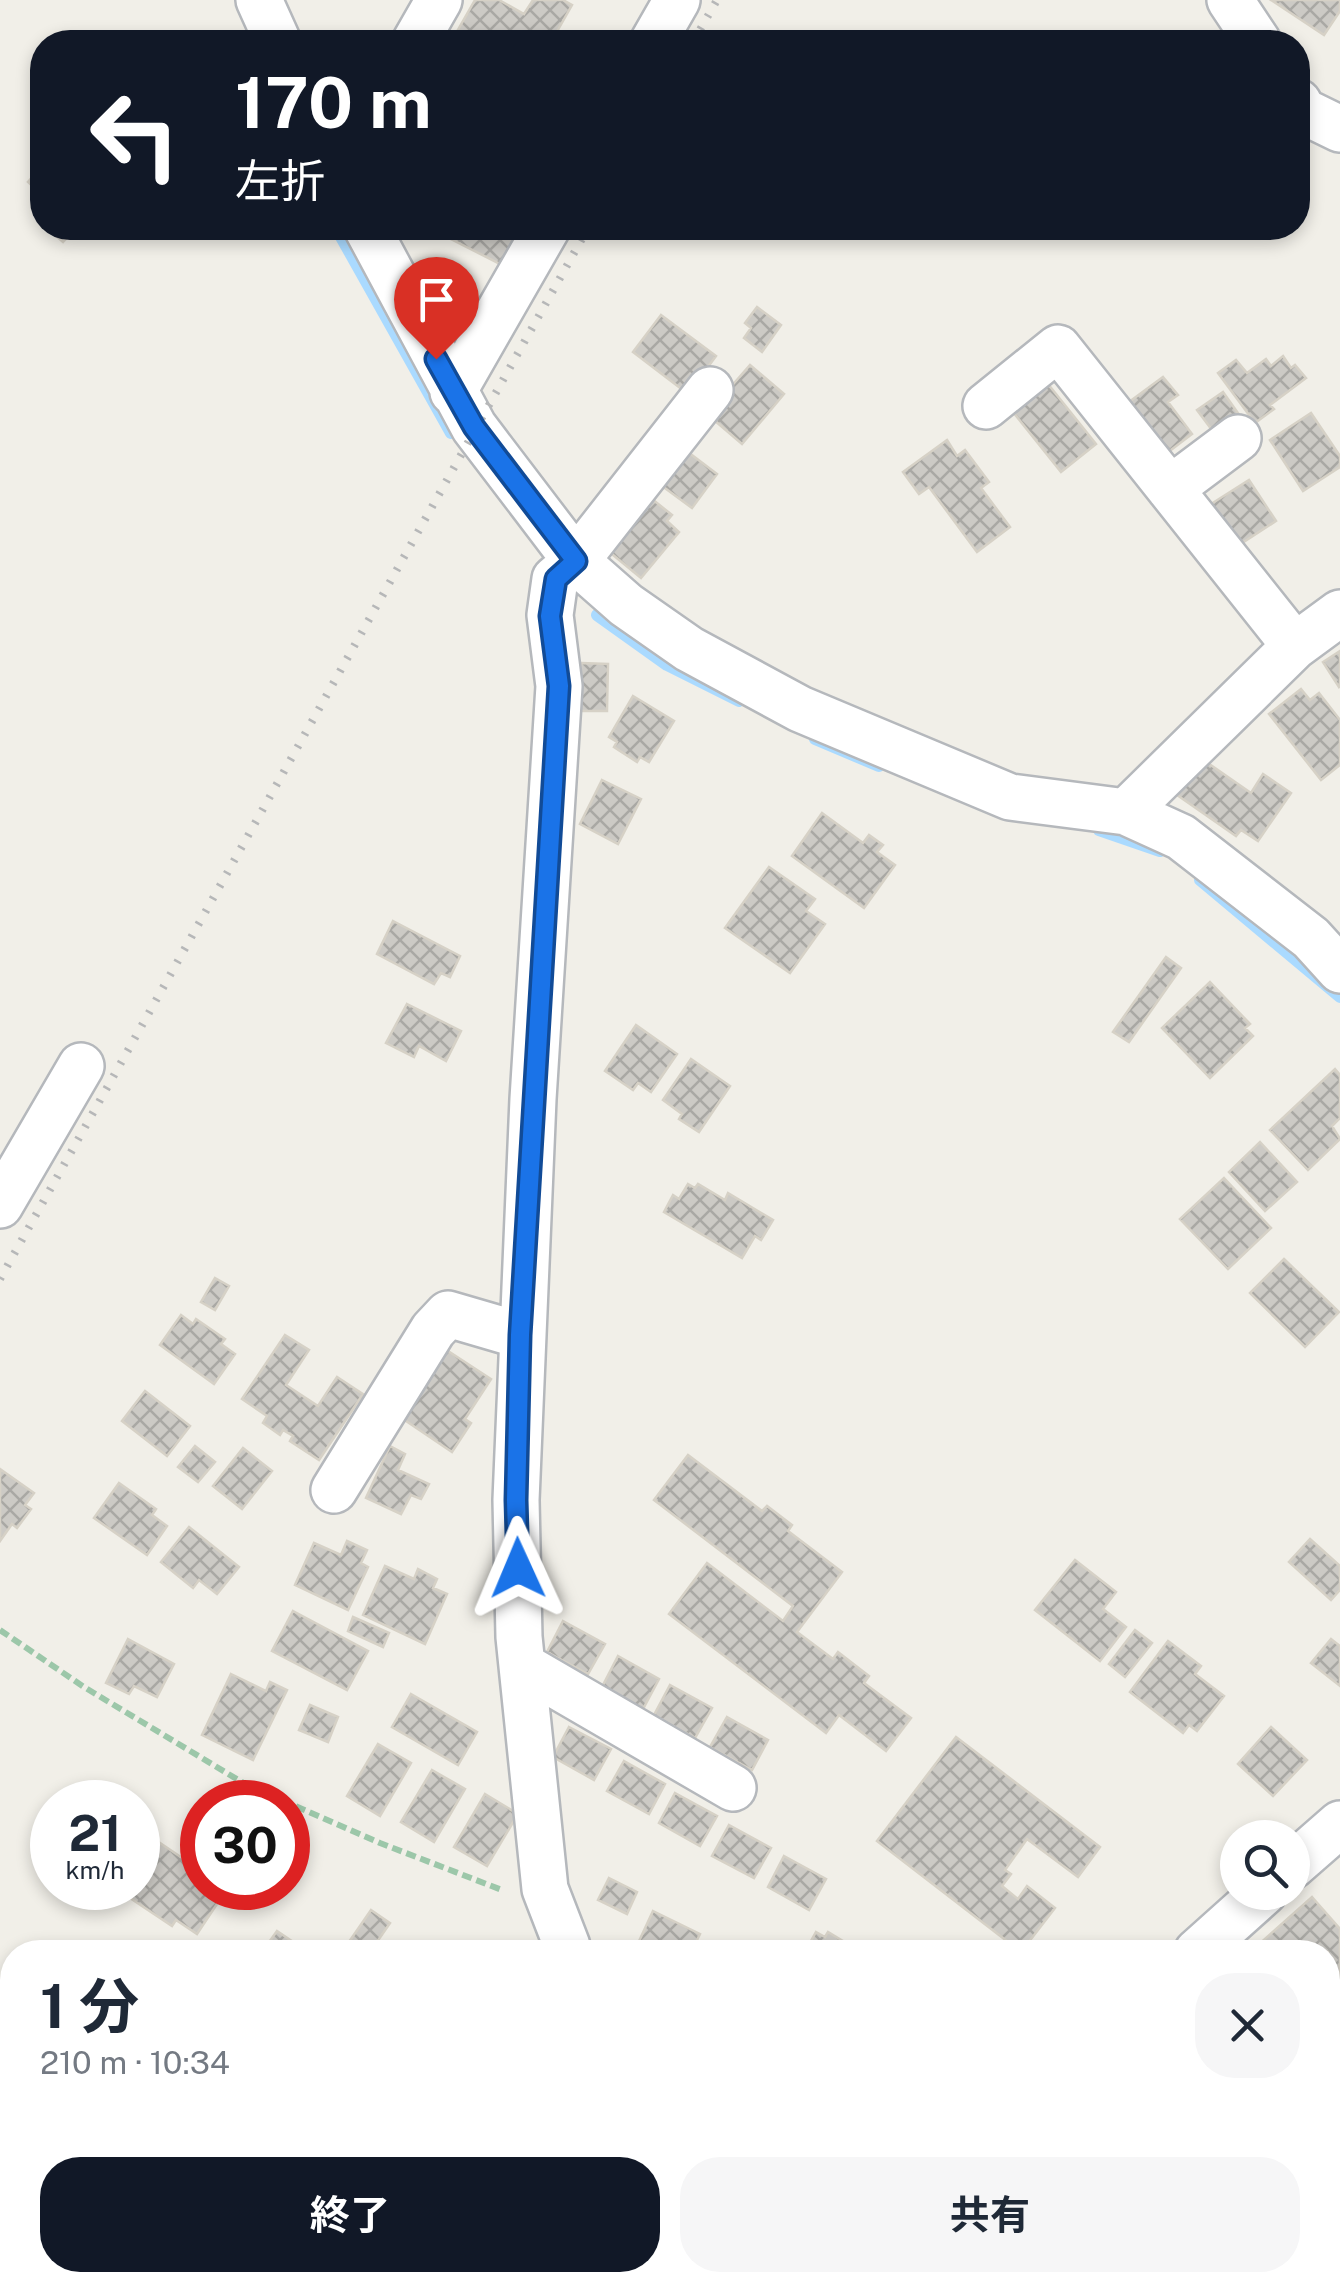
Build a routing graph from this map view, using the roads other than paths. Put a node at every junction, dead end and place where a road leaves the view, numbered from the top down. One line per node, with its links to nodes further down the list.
1 (258, 0): 5 (street)
2 (438, 0): 6 (street)
3 (677, 0): 7 (street)
4 (1230, 0): 8 (street)
5 (272, 30)
6 (421, 30)
7 (660, 30)
8 (1250, 30)
9 (1310, 114): 10 (street)
10 (1340, 129)
11 (373, 240): 14 (street)
12 (540, 240): 14 (street)
13 (710, 390): 18 (street)
14 (453, 392): 18 (street)
15 (986, 406): 17 (street)
16 (1238, 438): 17 (street)
17 (1170, 489): 20 (street)
18 (576, 561): 21 (street); 25 (street)
19 (1340, 613): 20 (street)
20 (1295, 646): 21 (street)
21 (1126, 812): 22 (street)
22 (1340, 970)
23 (80, 1066): 24 (street)
24 (0, 1204)
25 (520, 1335): 26 (street); 27 (street)
26 (334, 1490)
27 (522, 1666): 28 (street); 32 (street)
28 (733, 1788)
29 (1340, 1824): 30 (street)
30 (1310, 1850)
31 (1244, 1910): 33 (street)
32 (565, 1940)
33 (1210, 1940)

